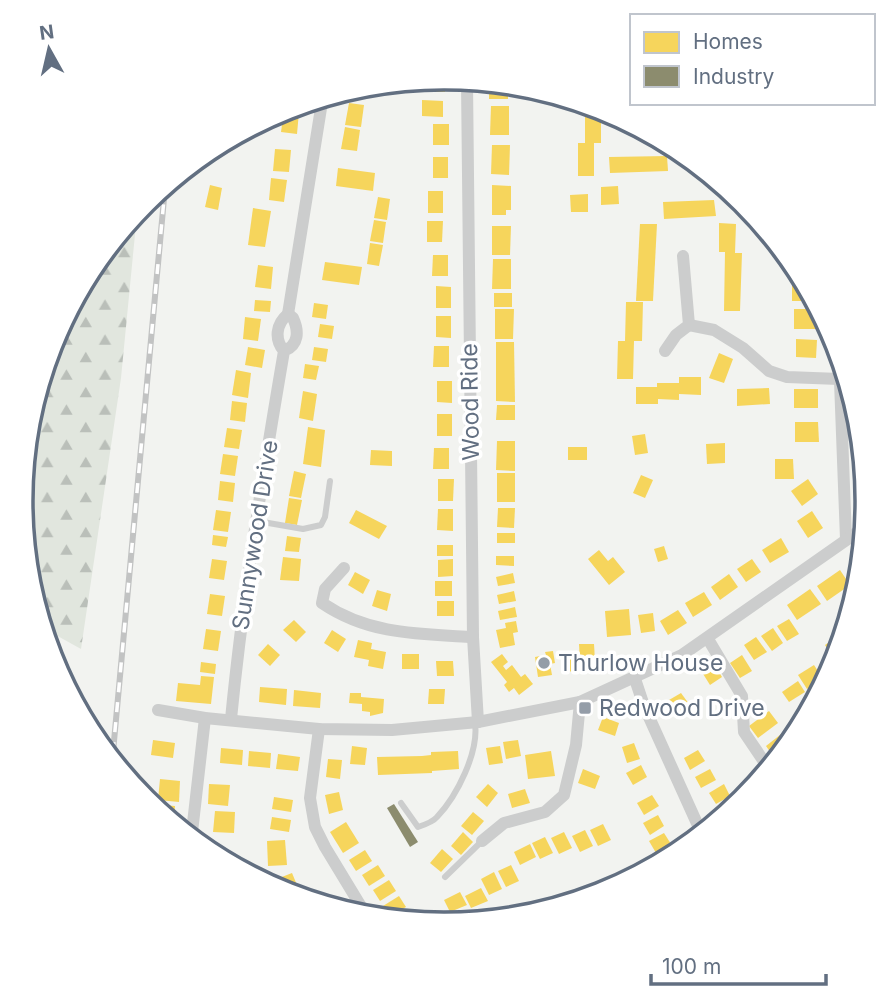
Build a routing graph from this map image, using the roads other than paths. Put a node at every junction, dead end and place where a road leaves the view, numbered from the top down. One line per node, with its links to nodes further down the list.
1 (467, 91): 15 (street, Wood Ride)
2 (321, 109): 4 (street, Sunnywood Drive)
3 (683, 256): 5 (street)
4 (288, 314): 6 (street, Sunnywood Drive); 6 (street, Sunnywood Drive)
5 (690, 325): 7 (street); 8 (street)
6 (284, 351): 11 (street, Sunnywood Drive)
7 (664, 351)
8 (837, 379)
9 (839, 386): 13 (street)
10 (330, 481): 11 (lane)
11 (255, 520): 21 (street, Sunnywood Drive)
12 (854, 534): 13 (street)
13 (846, 539): 16 (street)
14 (344, 568): 15 (street)
15 (473, 637): 22 (street, Wood Ride)
16 (708, 639): 17 (street); 24 (street)
17 (635, 679): 18 (street); 26 (street)
18 (580, 702): 22 (street); 28 (street)
19 (158, 710): 20 (street)
20 (205, 718): 21 (street); 27 (street)
21 (231, 719): 23 (street)
22 (477, 723): 23 (street); 25 (lane)
23 (318, 729): 30 (street)
24 (763, 761)
25 (401, 803)
26 (698, 825)
27 (193, 826)
28 (482, 841): 29 (lane)
29 (445, 877)
30 (359, 903)

